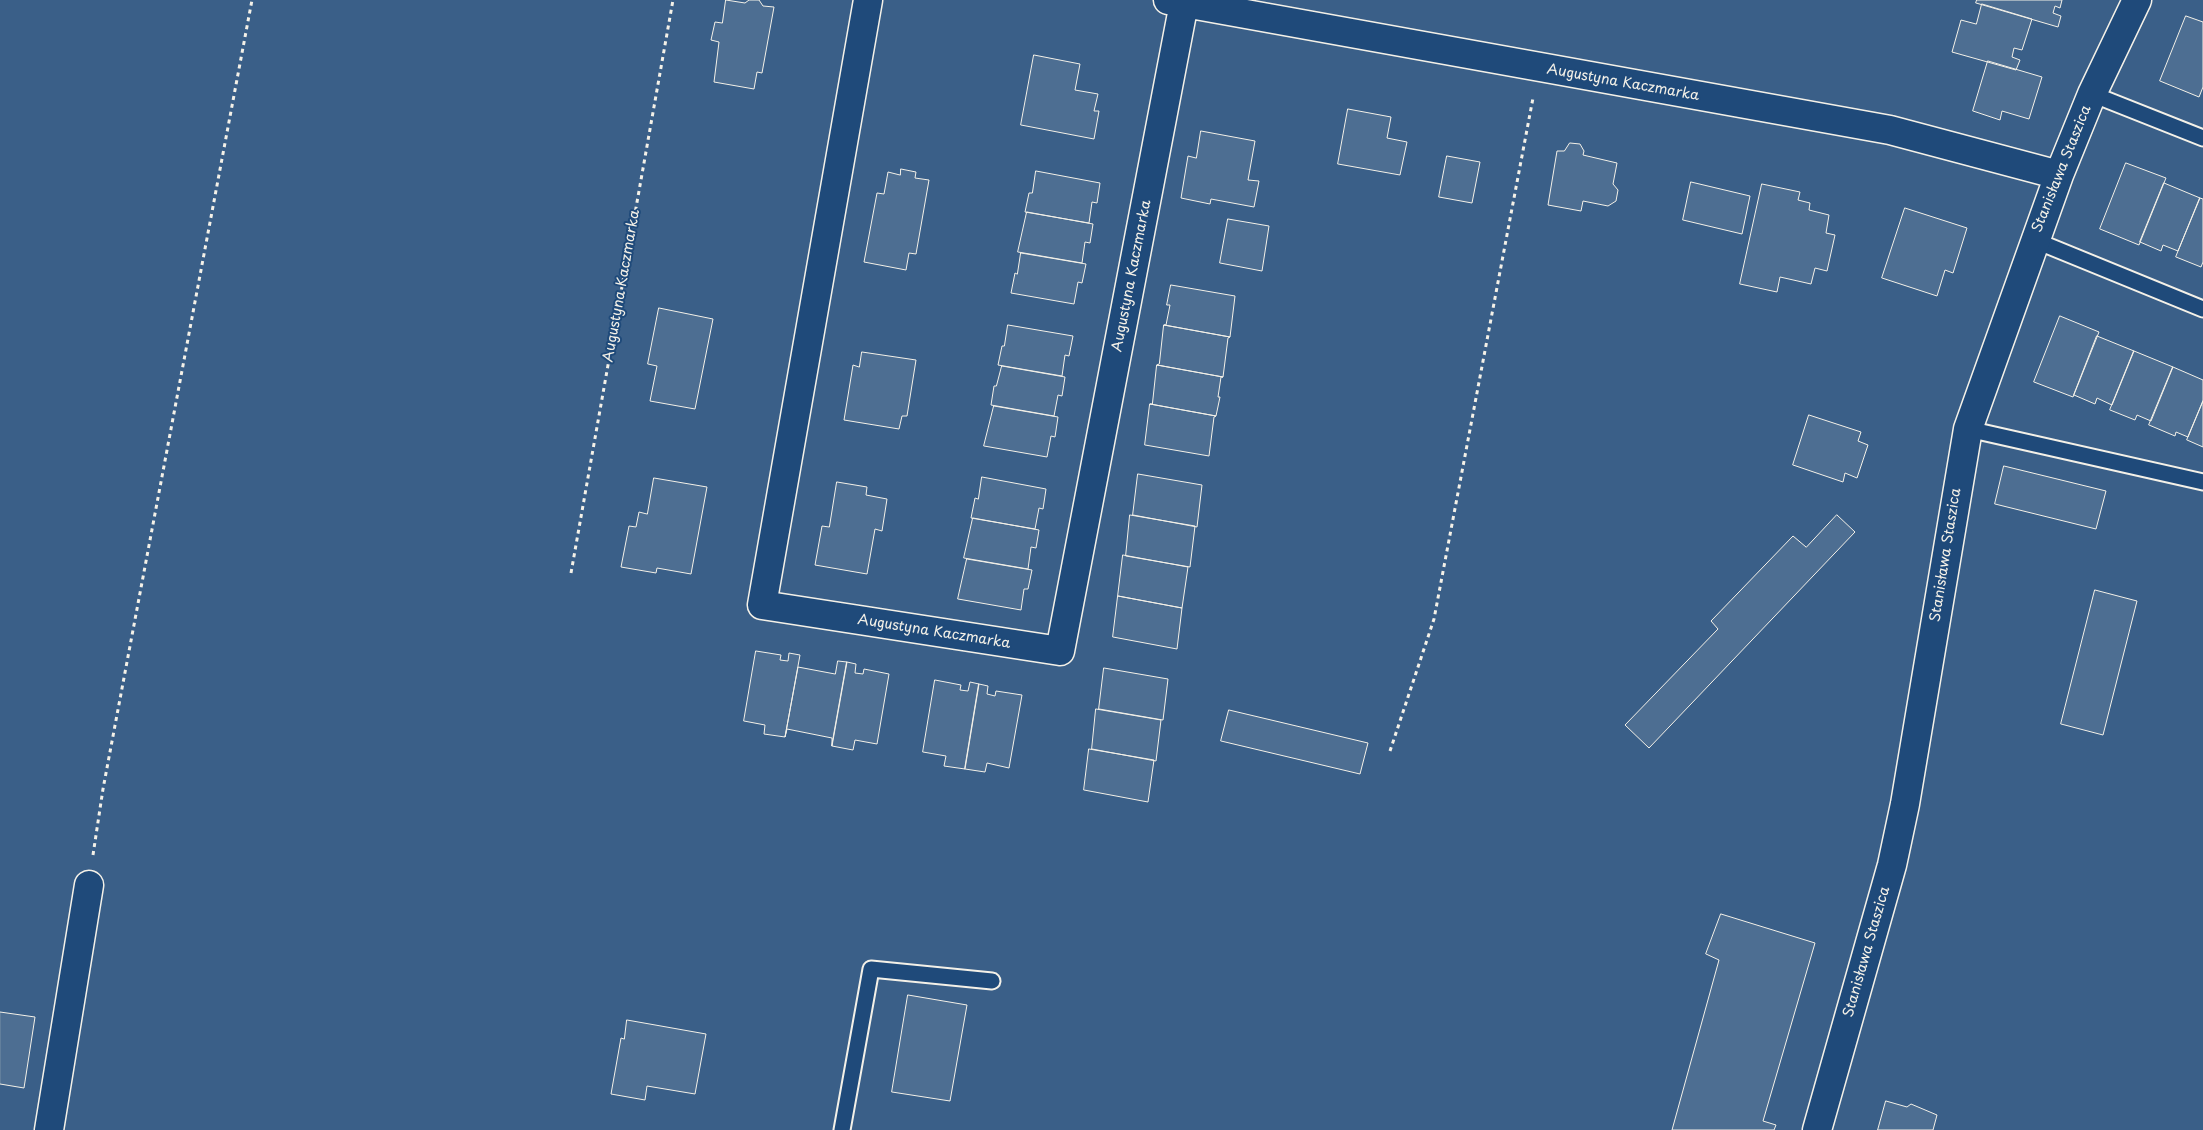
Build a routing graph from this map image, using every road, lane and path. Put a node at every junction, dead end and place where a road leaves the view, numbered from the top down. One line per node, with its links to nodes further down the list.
1 (252, 0): 16 (path)
2 (673, 0): 14 (path, Augustyna Kaczmarka)
3 (868, 0): 5 (street, Augustyna Kaczmarka)
4 (2137, 0): 7 (street, Stanisława Staszica)
5 (1176, 1): 6 (street, Augustyna Kaczmarka)
6 (1539, 68): 9 (street, Augustyna Kaczmarka); 15 (path)
7 (2092, 94): 8 (lane); 9 (street, Stanisława Staszica)
8 (2203, 138)
9 (2059, 175): 10 (street, Stanisława Staszica)
10 (2034, 240): 11 (lane); 12 (street, Stanisława Staszica)
11 (2203, 309)
12 (1968, 429): 13 (lane); 20 (street, Stanisława Staszica)
13 (2203, 482)
14 (571, 573)
15 (1390, 751)
16 (89, 884): 18 (street)
17 (992, 981): 19 (lane)
18 (50, 1130)
19 (842, 1130)
20 (1817, 1130)

